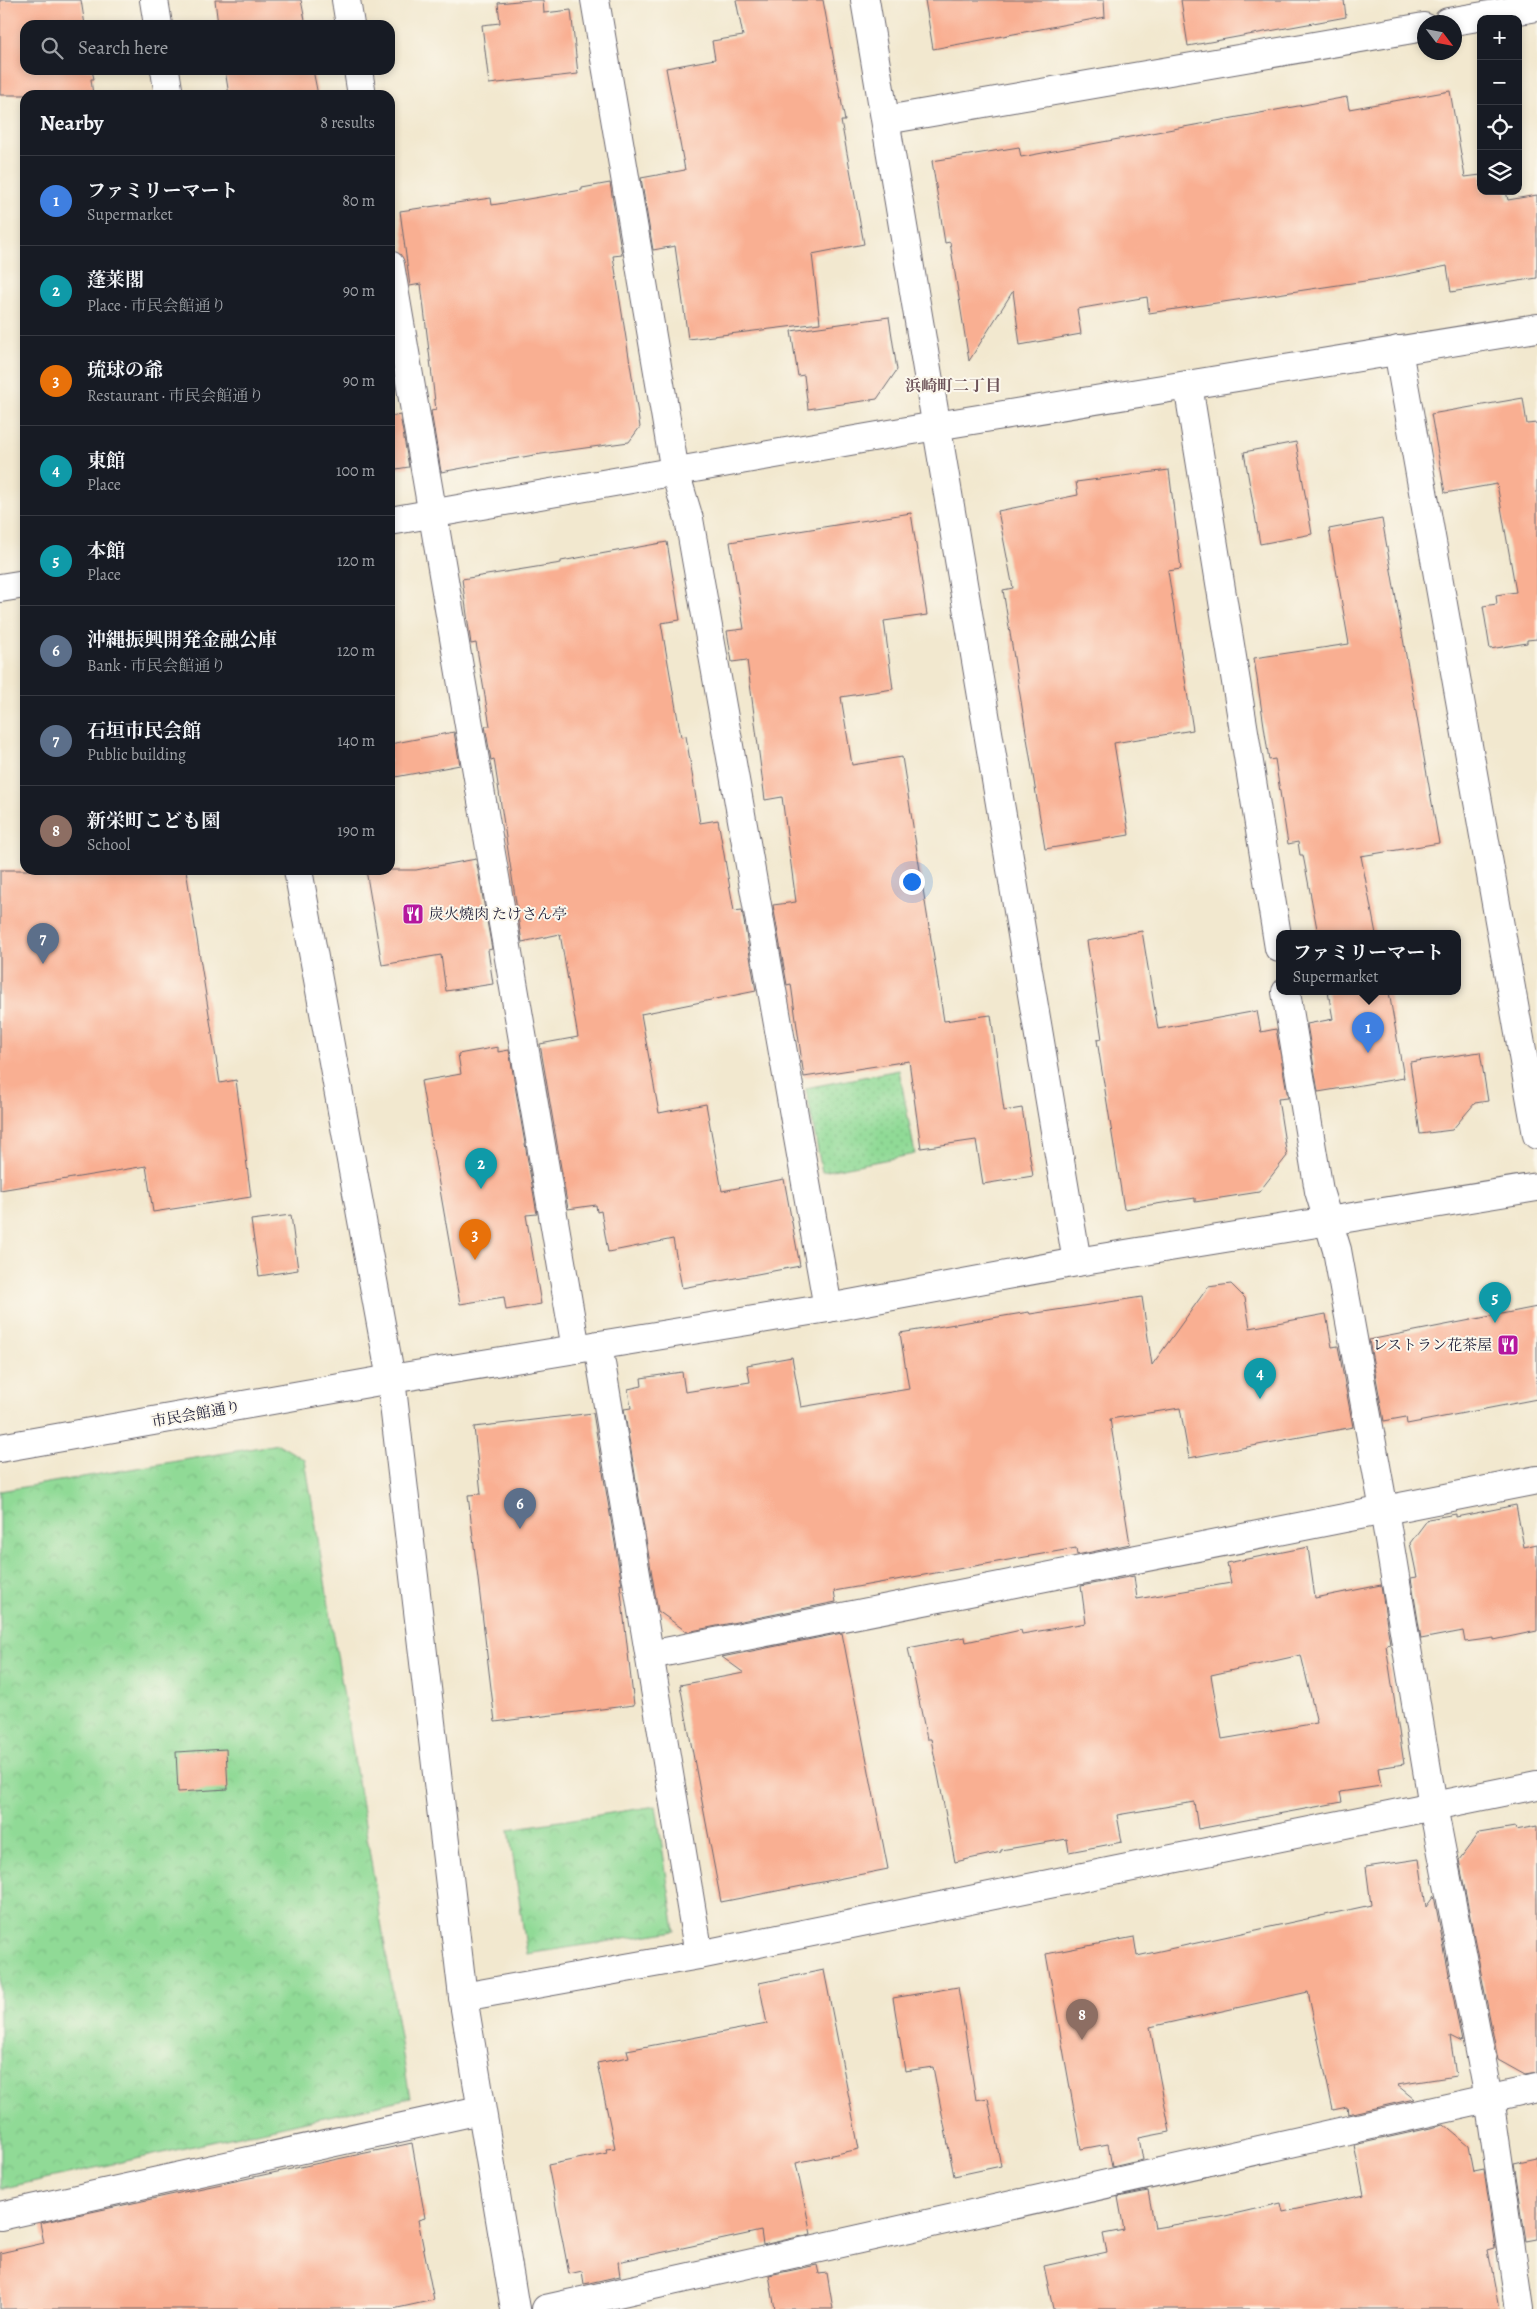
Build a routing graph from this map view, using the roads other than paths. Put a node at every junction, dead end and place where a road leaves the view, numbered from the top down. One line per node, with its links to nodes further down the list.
1 (154, 0): 6 (street)
2 (346, 0): 7 (street)
3 (595, 0): 20 (street)
4 (865, 0): 14 (street)
5 (1537, 7): 8 (street)
6 (157, 20)
7 (349, 20)
8 (1462, 20)
9 (1417, 28): 14 (street)
10 (166, 75): 12 (street)
11 (359, 75): 13 (street)
12 (168, 90)
13 (361, 90)
14 (886, 120): 19 (street)
15 (395, 295): 21 (street)
16 (1537, 328): 17 (street)
17 (1398, 350): 18 (street); 28 (street)
18 (1188, 385): 19 (street); 26 (street)
19 (936, 426): 20 (street); 31 (street)
20 (675, 472): 21 (street); 32 (street)
21 (431, 514): 22 (street); 33 (street)
22 (395, 520)
23 (20, 585): 24 (street)
24 (0, 588)
25 (299, 875): 34 (street)
26 (1276, 930)
27 (1286, 995): 30 (street)
28 (1537, 1135)
29 (1537, 1187): 30 (street, 市民会館通り)
30 (1329, 1222): 31 (street, 市民会館通り); 37 (street)
31 (1077, 1262): 32 (street, 市民会館通り)
32 (828, 1308): 33 (street, 市民会館通り)
33 (587, 1347): 34 (street, 市民会館通り); 38 (street)
34 (391, 1380): 35 (street, 市民会館通り); 42 (street)
35 (0, 1448)
36 (1537, 1480): 37 (street)
37 (1384, 1510): 38 (street); 40 (street)
38 (650, 1655): 41 (street)
39 (1537, 1785): 40 (street)
40 (1433, 1806): 41 (street); 44 (street)
41 (699, 1955): 42 (street)
42 (463, 1997): 45 (street)
43 (1537, 2088): 44 (street)
44 (1489, 2098): 48 (street); 49 (street)
45 (480, 2110): 46 (street); 47 (street)
46 (0, 2216)
47 (515, 2309)
48 (546, 2309)
49 (1520, 2309)

